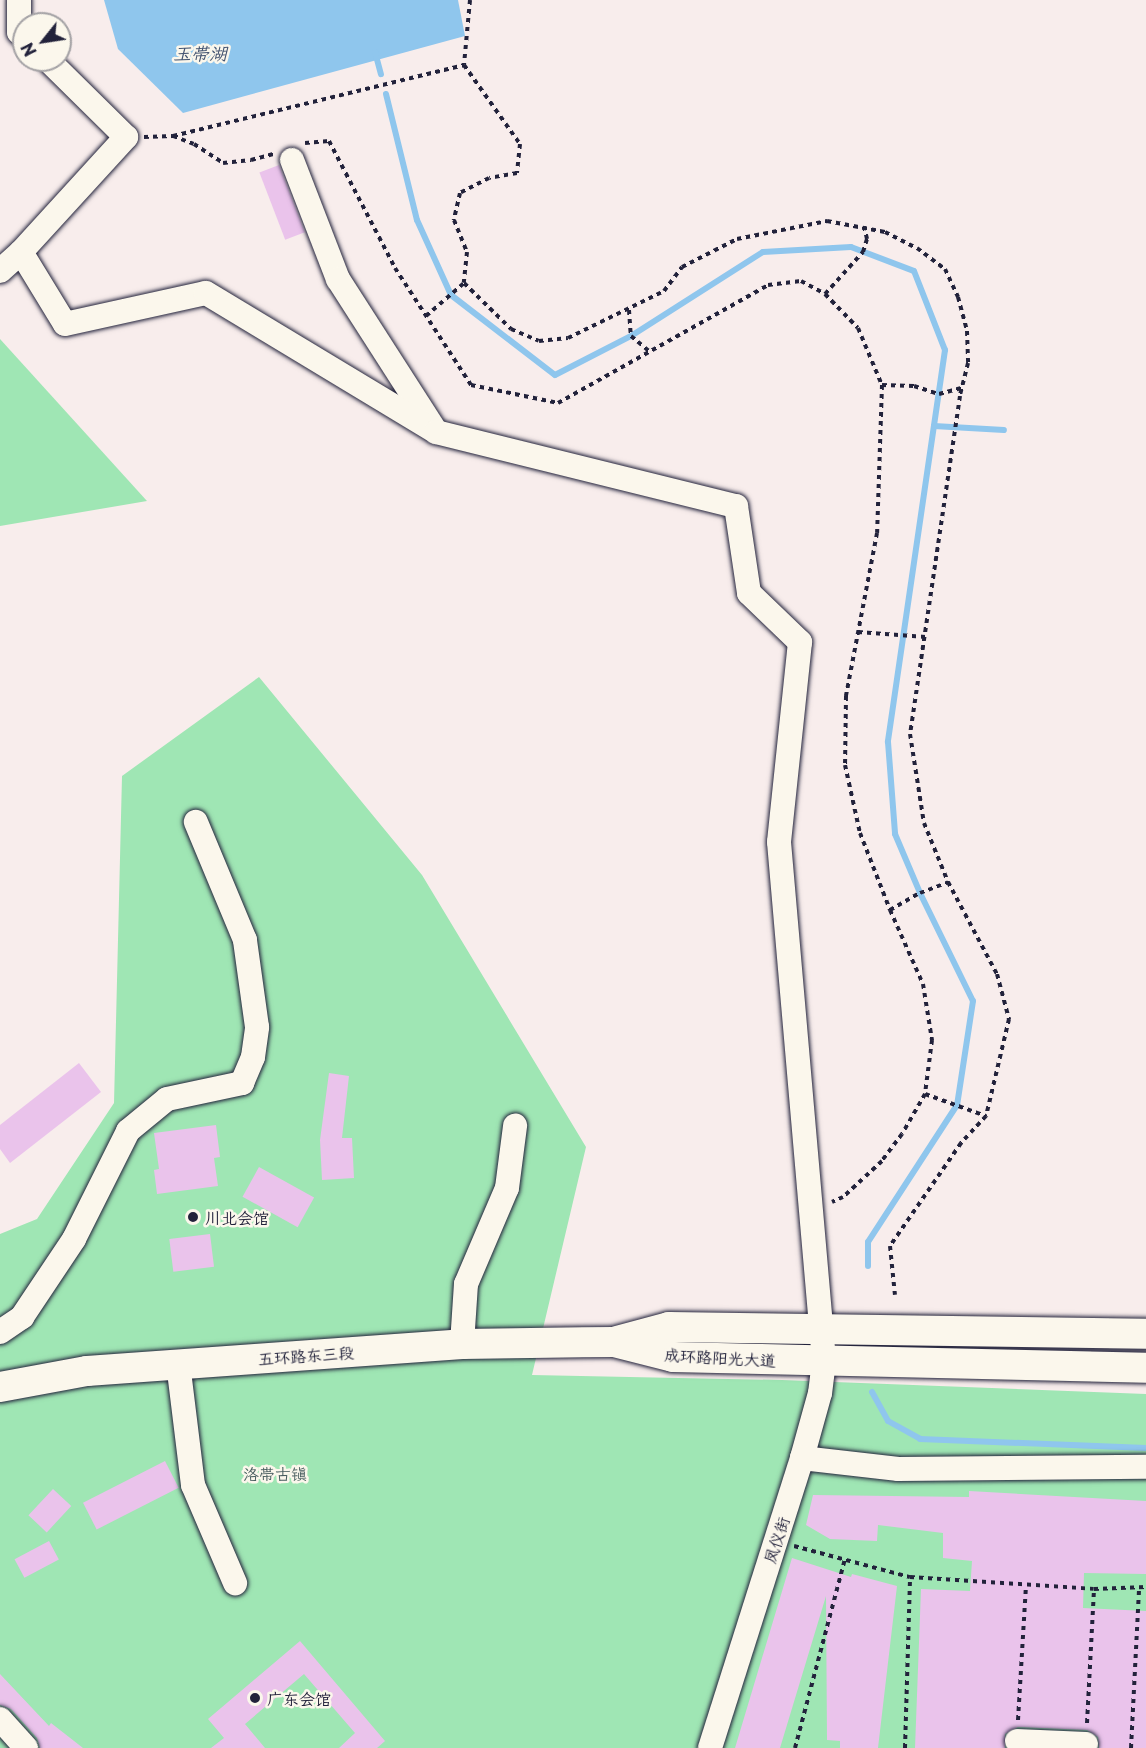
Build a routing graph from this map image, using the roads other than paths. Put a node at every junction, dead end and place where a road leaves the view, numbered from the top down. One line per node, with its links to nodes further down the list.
1 (60, 72): 3 (street)
2 (292, 152): 5 (street)
3 (21, 252): 4 (street); 5 (street)
4 (0, 272)
5 (436, 432): 8 (street, 凤仪街)
6 (196, 822): 10 (street)
7 (515, 1126): 12 (street)
8 (822, 1329): 9 (main road, 成环路阳光大道); 11 (main road, 成环路阳光大道); 13 (street, 凤仪街)
9 (1145, 1331)
10 (0, 1332)
11 (614, 1342): 12 (main road, 五环路东三段); 13 (main road, 成环路阳光大道)
12 (462, 1344): 14 (main road, 五环路东三段)
13 (824, 1361): 15 (main road, 成环路阳光大道); 17 (street, 凤仪街)
14 (178, 1363): 16 (main road, 五环路东三段); 19 (street)
15 (1146, 1368)
16 (0, 1387)
17 (802, 1458): 18 (street); 24 (street, 凤仪街)
18 (1146, 1467)
19 (235, 1583)
20 (0, 1719): 23 (street)
21 (1017, 1741): 22 (street)
22 (1086, 1744)
23 (26, 1748)
24 (710, 1748)

